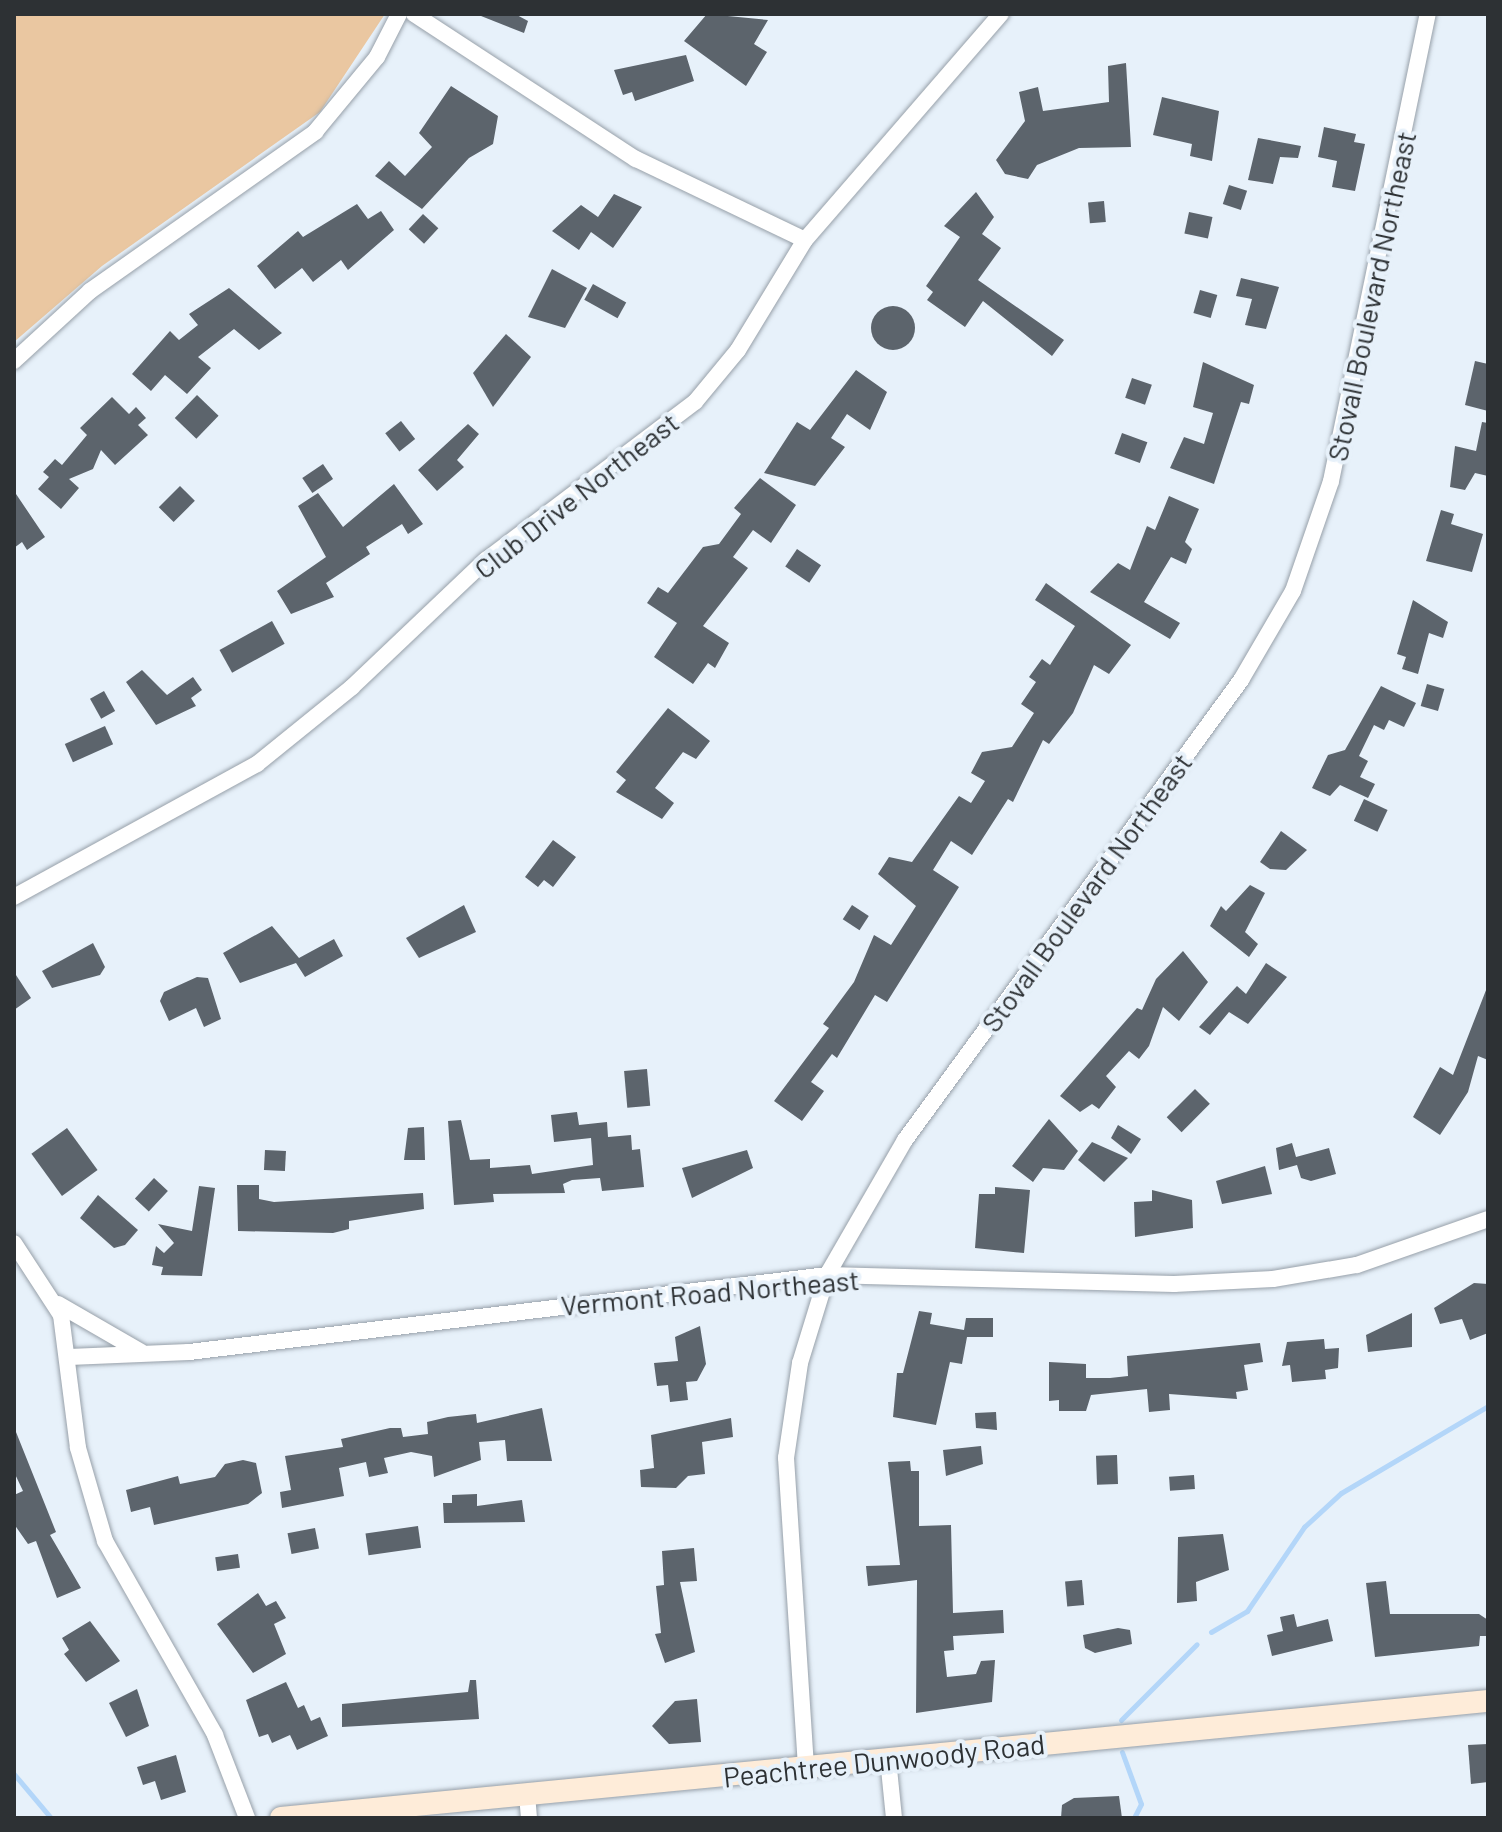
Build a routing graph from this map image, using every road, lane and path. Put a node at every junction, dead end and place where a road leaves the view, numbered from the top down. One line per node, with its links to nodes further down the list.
1 (399, 14): 6 (street)
2 (414, 14): 5 (street)
3 (1001, 14): 5 (street, Club Drive Northeast)
4 (1428, 14): 10 (street, Stovall Boulevard Northeast)
5 (805, 240): 7 (street, Club Drive Northeast)
6 (14, 361)
7 (14, 897)
8 (1488, 1219): 10 (street, Vermont Road Northeast)
9 (14, 1243): 11 (street)
10 (827, 1275): 12 (street, Vermont Road Northeast); 16 (street, Stovall Boulevard Northeast)
11 (54, 1304): 12 (street); 13 (street)
12 (146, 1354): 13 (street, Vermont Road Northeast)
13 (69, 1357): 18 (street)
14 (1488, 1701): 15 (main road, Peachtree Dunwoody Road)
15 (888, 1759): 16 (main road, Peachtree Dunwoody Road); 21 (street)
16 (806, 1767): 17 (main road, Peachtree Dunwoody Road)
17 (527, 1795): 19 (main road, Peachtree Dunwoody Road); 20 (street)
18 (247, 1818)
19 (281, 1818)
20 (529, 1818)
21 (894, 1818)

